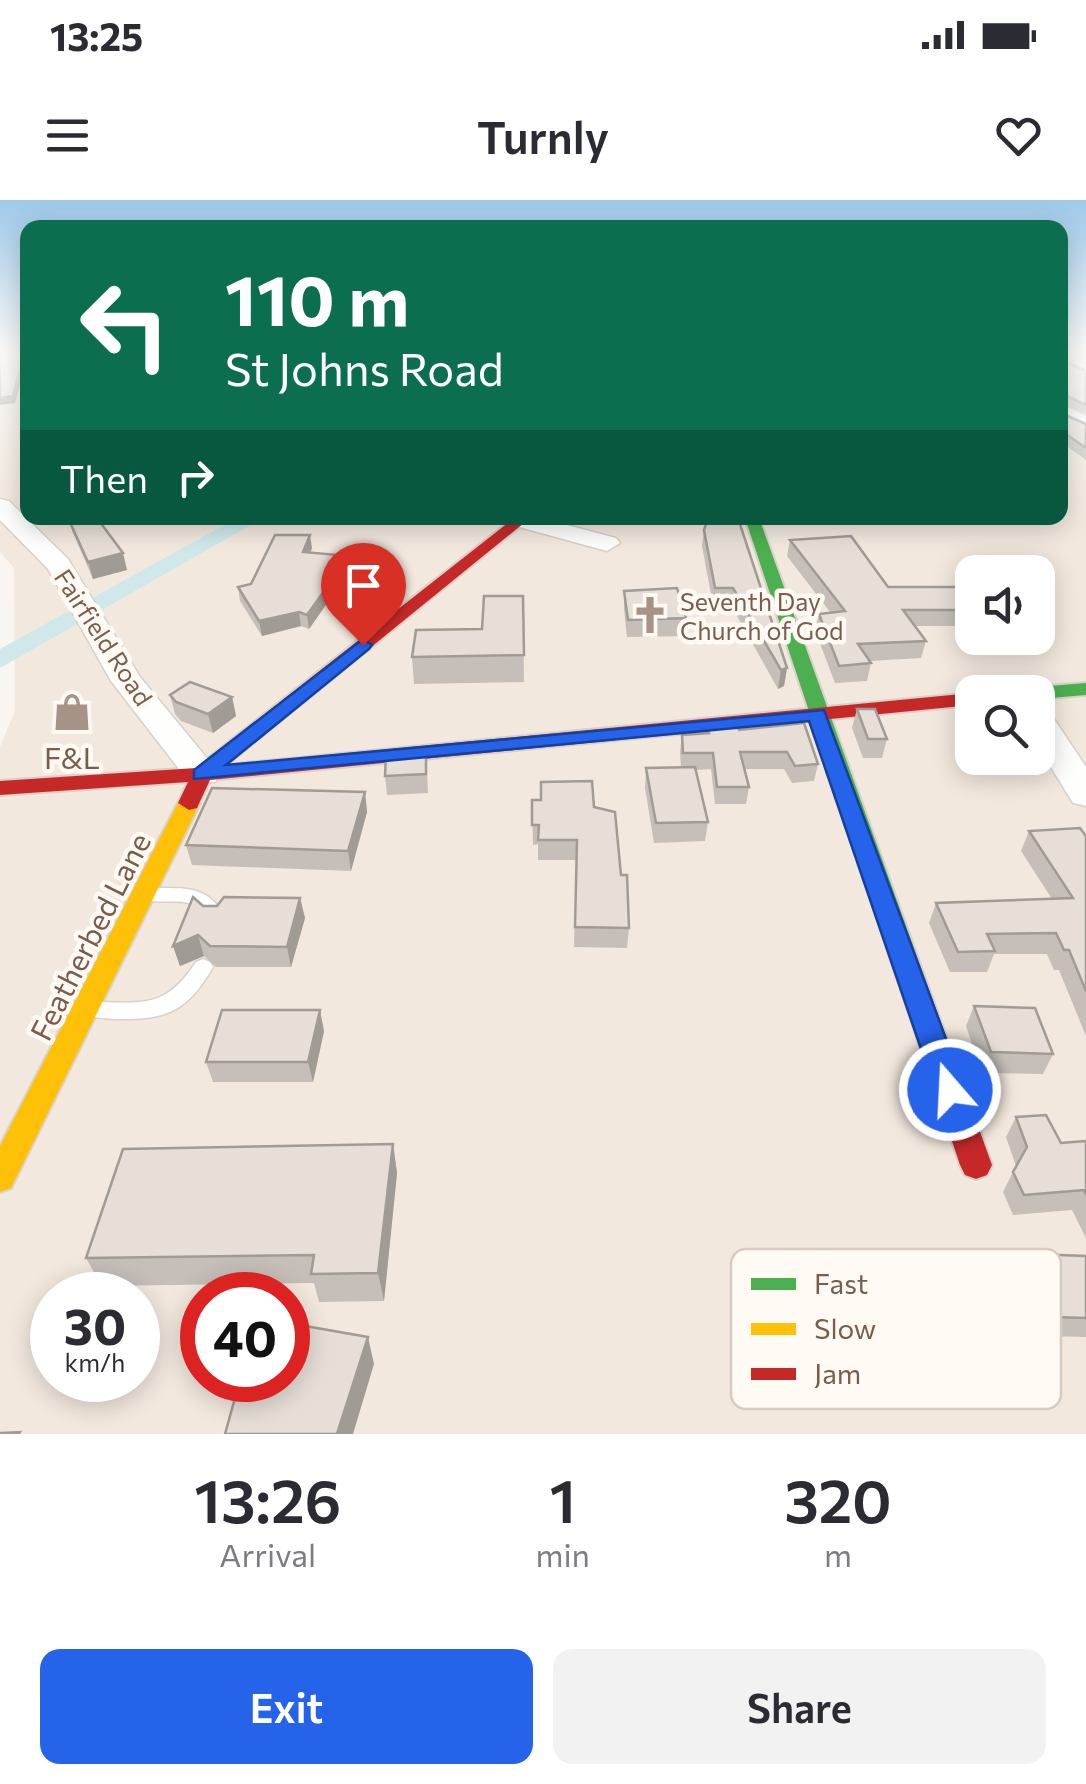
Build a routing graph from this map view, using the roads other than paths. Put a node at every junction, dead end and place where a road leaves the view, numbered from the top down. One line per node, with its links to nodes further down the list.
1 (0, 506): 11 (street, Fairfield Road)
2 (513, 525): 11 (street)
3 (546, 525): 5 (street)
4 (754, 525): 9 (street)
5 (607, 543)
6 (1086, 689): 7 (street)
7 (1055, 692)
8 (955, 701): 9 (street)
9 (817, 714): 11 (street); 18 (street)
10 (1055, 747): 13 (street)
11 (202, 774): 12 (street); 14 (street, Featherbed Lane)
12 (0, 788)
13 (1086, 795)
14 (146, 896): 15 (lane); 17 (street, Featherbed Lane)
15 (216, 917)
16 (203, 967): 17 (lane)
17 (87, 1010): 19 (street, Featherbed Lane)
18 (976, 1165)
19 (0, 1178)

